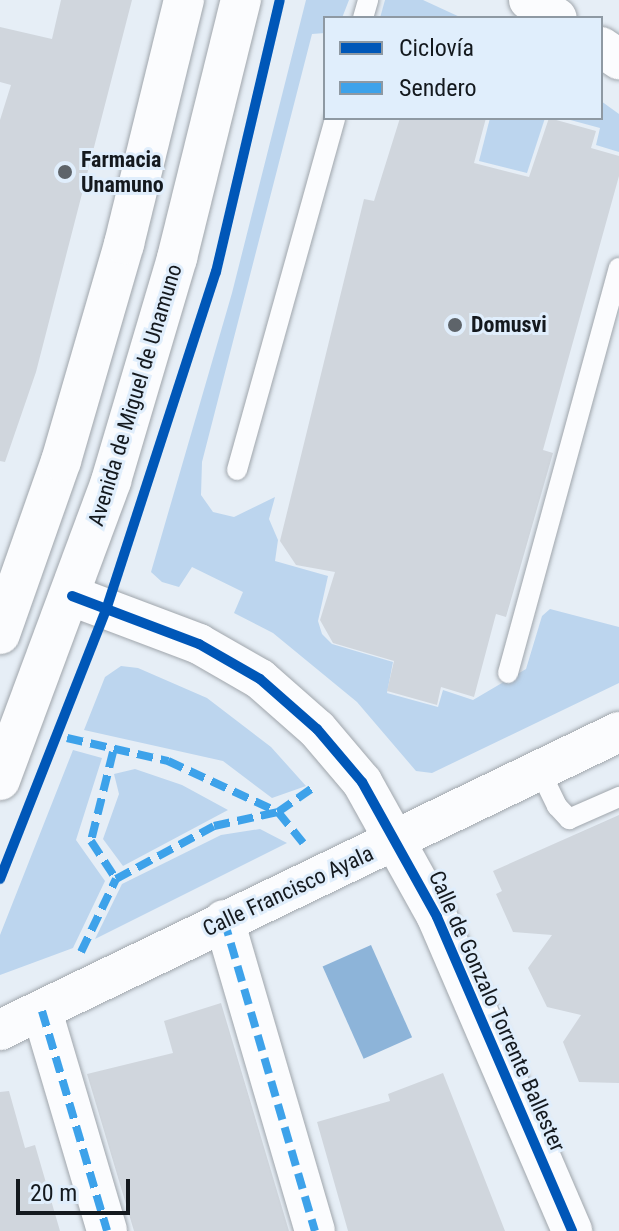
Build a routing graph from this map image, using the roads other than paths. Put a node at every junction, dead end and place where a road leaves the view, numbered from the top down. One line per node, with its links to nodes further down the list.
1 (184, 0): 9 (street)
2 (241, 0): 8 (street, Avenida de Miguel de Unamuno)
3 (529, 0): 4 (street)
4 (554, 16)
5 (334, 120): 7 (lane)
6 (619, 268): 10 (lane)
7 (237, 470)
8 (72, 596): 13 (street, Avenida de Miguel de Unamuno); 15 (street, Calle de Gonzalo Torrente Ballester)
9 (2, 622)
10 (508, 673)
11 (619, 732): 12 (street, Calle Francisco Ayala)
12 (540, 771): 14 (lane); 15 (street, Calle Francisco Ayala)
13 (0, 780)
14 (619, 797)
15 (396, 840): 16 (street, Calle Francisco Ayala); 21 (street, Calle de Gonzalo Torrente Ballester)
16 (224, 920): 17 (street, Calle Francisco Ayala); 20 (street)
17 (42, 1011): 18 (street, Calle Francisco Ayala); 19 (street)
18 (0, 1030)
19 (107, 1231)
20 (315, 1231)
21 (572, 1231)

